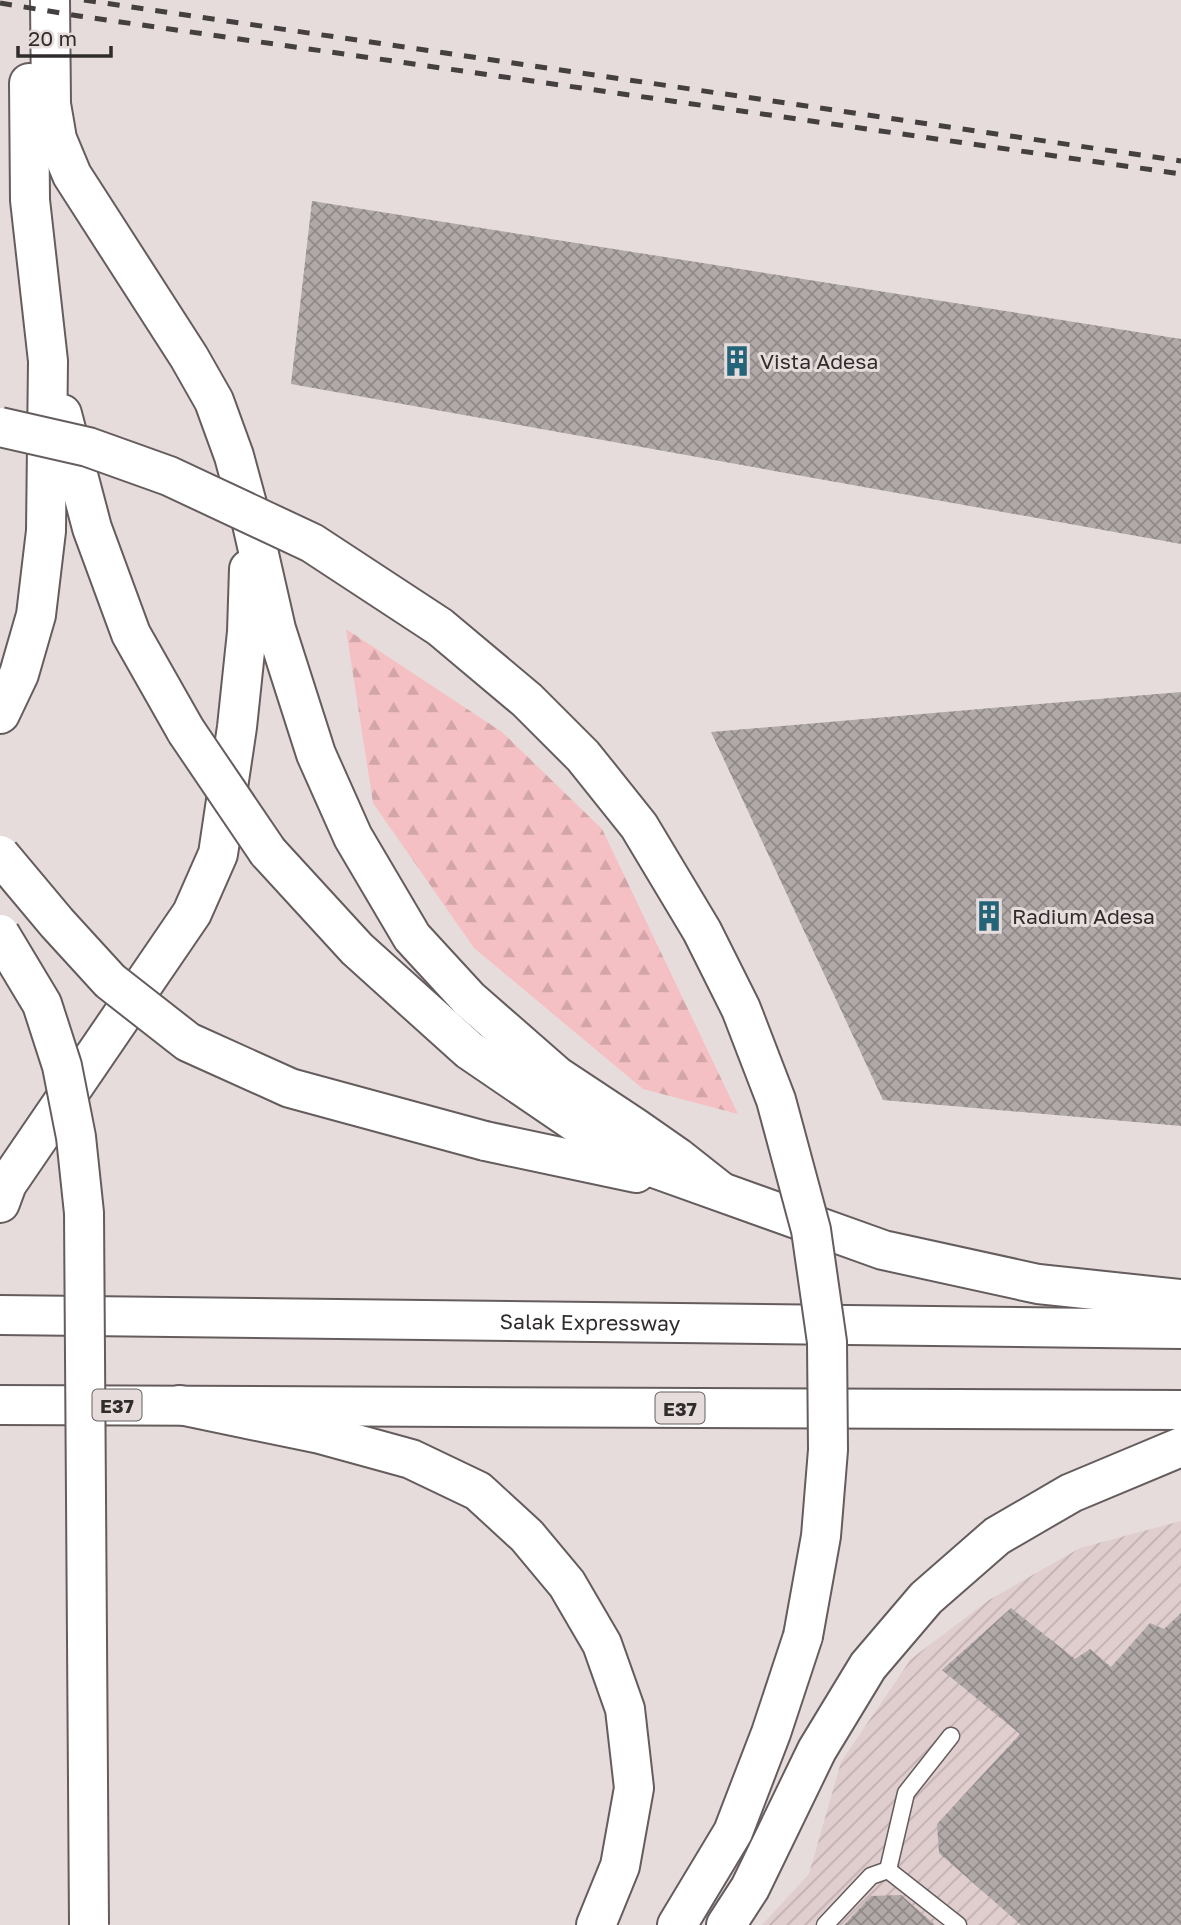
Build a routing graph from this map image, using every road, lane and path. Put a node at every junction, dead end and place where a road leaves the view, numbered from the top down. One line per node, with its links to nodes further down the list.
1 (31, 0): 3 (highway)
2 (50, 0): 5 (highway)
3 (48, 361): 6 (highway); 9 (highway, bridge)
4 (0, 427): 24 (highway, bridge)
5 (250, 515): 9 (highway); 10 (highway)
6 (0, 714)
7 (0, 855): 9 (highway, bridge)
8 (0, 934): 22 (highway, bridge)
9 (720, 1191): 11 (highway)
10 (0, 1203)
11 (1181, 1299)
12 (1181, 1314): 14 (highway)
13 (0, 1315): 14 (highway, Salak Expressway)
14 (1038, 1328): 15 (highway, Salak Expressway)
15 (1181, 1329)
16 (0, 1405): 17 (highway, E37)
17 (180, 1405): 18 (highway, E37); 23 (highway)
18 (1181, 1410)
19 (1181, 1447): 25 (highway)
20 (951, 1736): 21 (lane)
21 (888, 1870): 26 (lane); 27 (lane)
22 (89, 1925)
23 (596, 1925)
24 (677, 1925)
25 (726, 1925)
26 (825, 1925)
27 (958, 1925)

